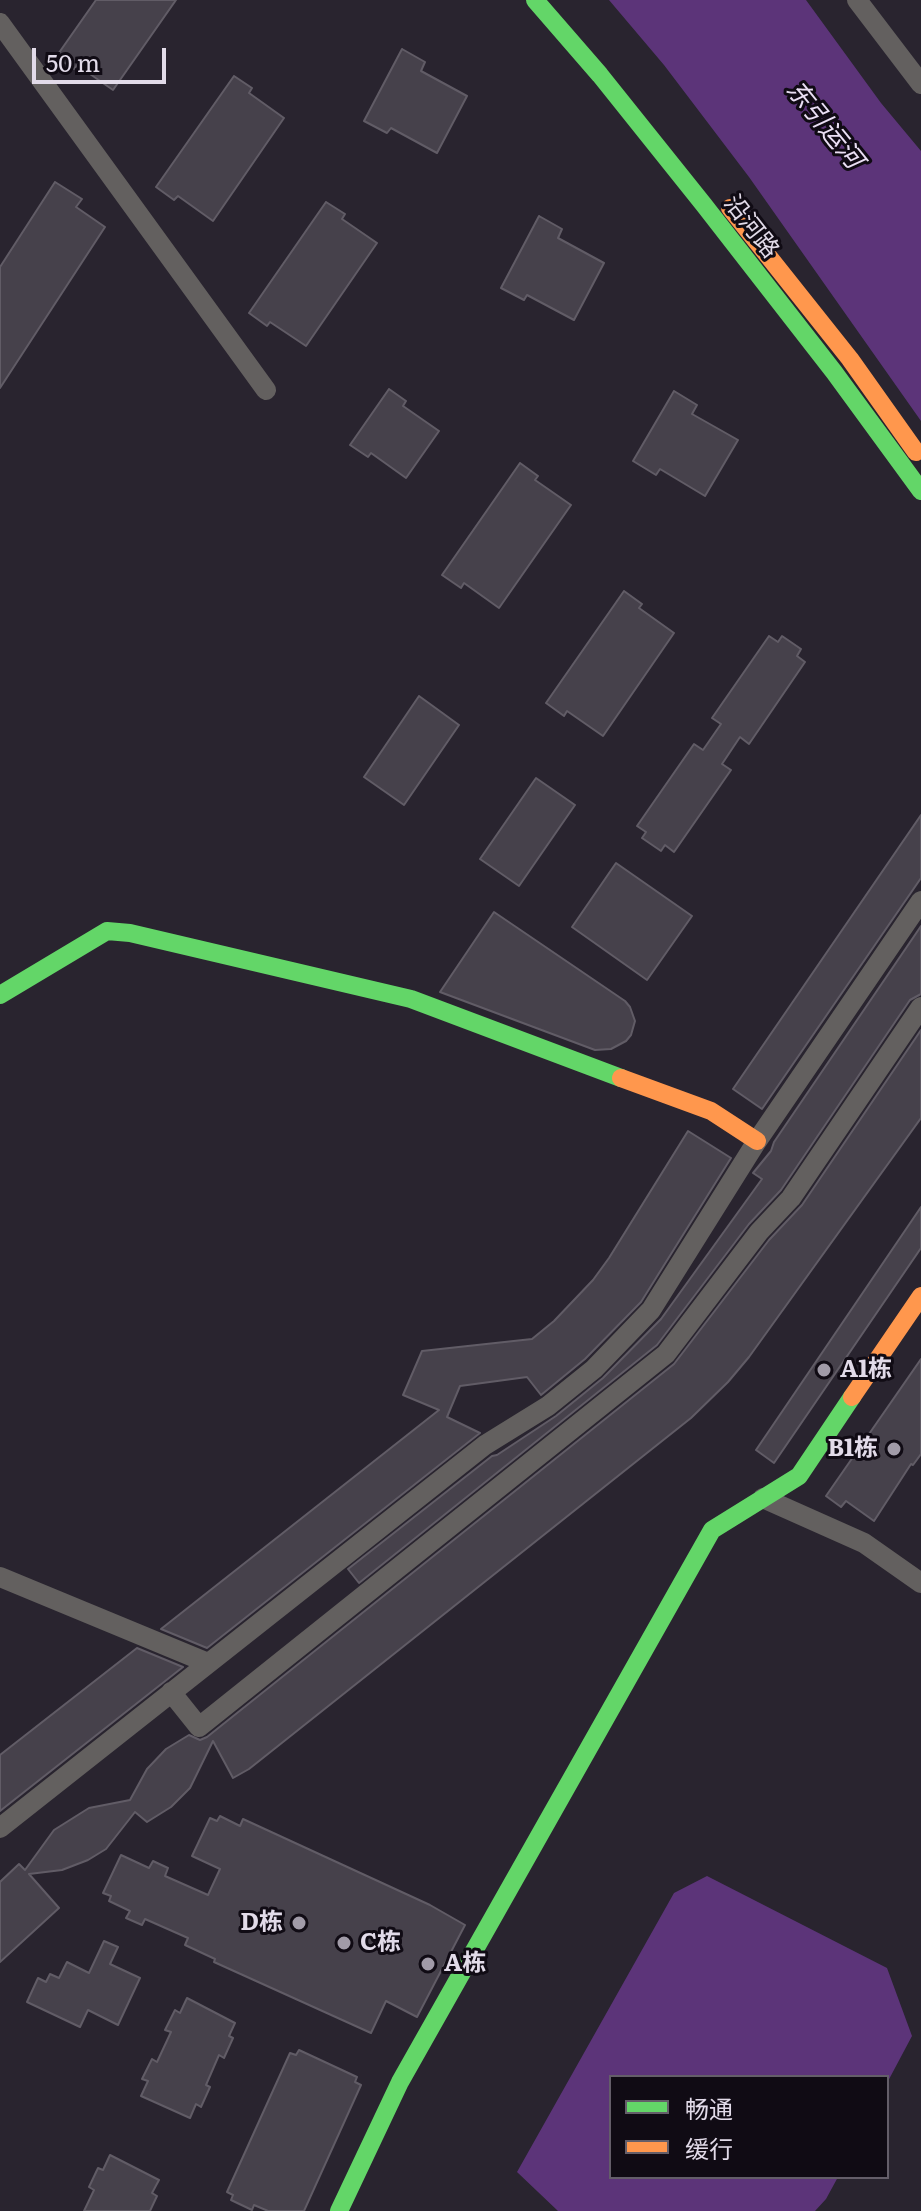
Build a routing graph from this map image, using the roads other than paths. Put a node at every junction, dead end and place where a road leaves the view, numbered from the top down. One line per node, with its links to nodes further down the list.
1 (535, 0): 10 (street, 沿河路)
2 (857, 0): 5 (street)
3 (0, 23): 8 (street)
4 (604, 52): 6 (street)
5 (921, 84)
6 (642, 98)
7 (718, 192): 9 (street, 沿河路)
8 (266, 390)
9 (921, 459)
10 (921, 491)
11 (921, 901): 14 (street)
12 (0, 995): 14 (street)
13 (921, 1007): 20 (street)
14 (757, 1141): 19 (street)
15 (921, 1296): 16 (street)
16 (763, 1498): 18 (street); 22 (street)
17 (0, 1577): 19 (street)
18 (921, 1583)
19 (208, 1663): 20 (street)
20 (171, 1692): 21 (street)
21 (0, 1828)
22 (339, 2211)

